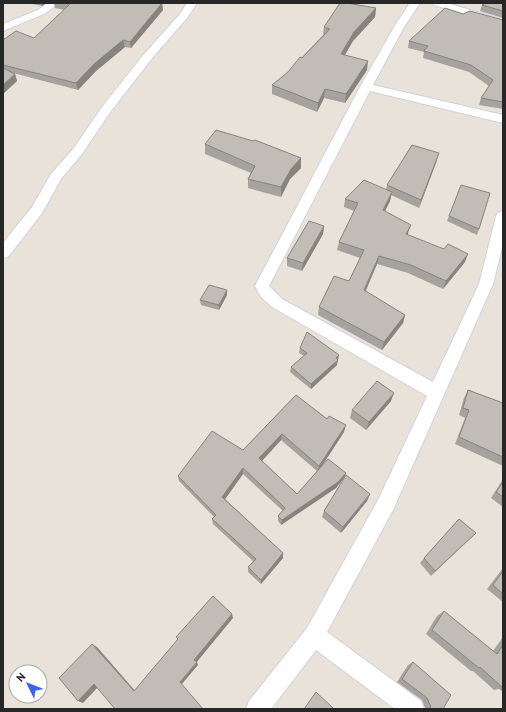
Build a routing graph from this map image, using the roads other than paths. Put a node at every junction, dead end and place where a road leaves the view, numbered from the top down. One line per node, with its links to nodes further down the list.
1 (54, 3): 6 (street)
2 (192, 3): 10 (street)
3 (415, 3): 7 (street)
4 (437, 3): 5 (street)
5 (503, 23)
6 (3, 28)
7 (366, 87): 8 (street); 11 (street)
8 (503, 118)
9 (503, 216): 11 (street)
10 (3, 253)
11 (435, 392): 12 (street)
12 (314, 635): 13 (street); 14 (street)
13 (257, 709)
14 (413, 709)

